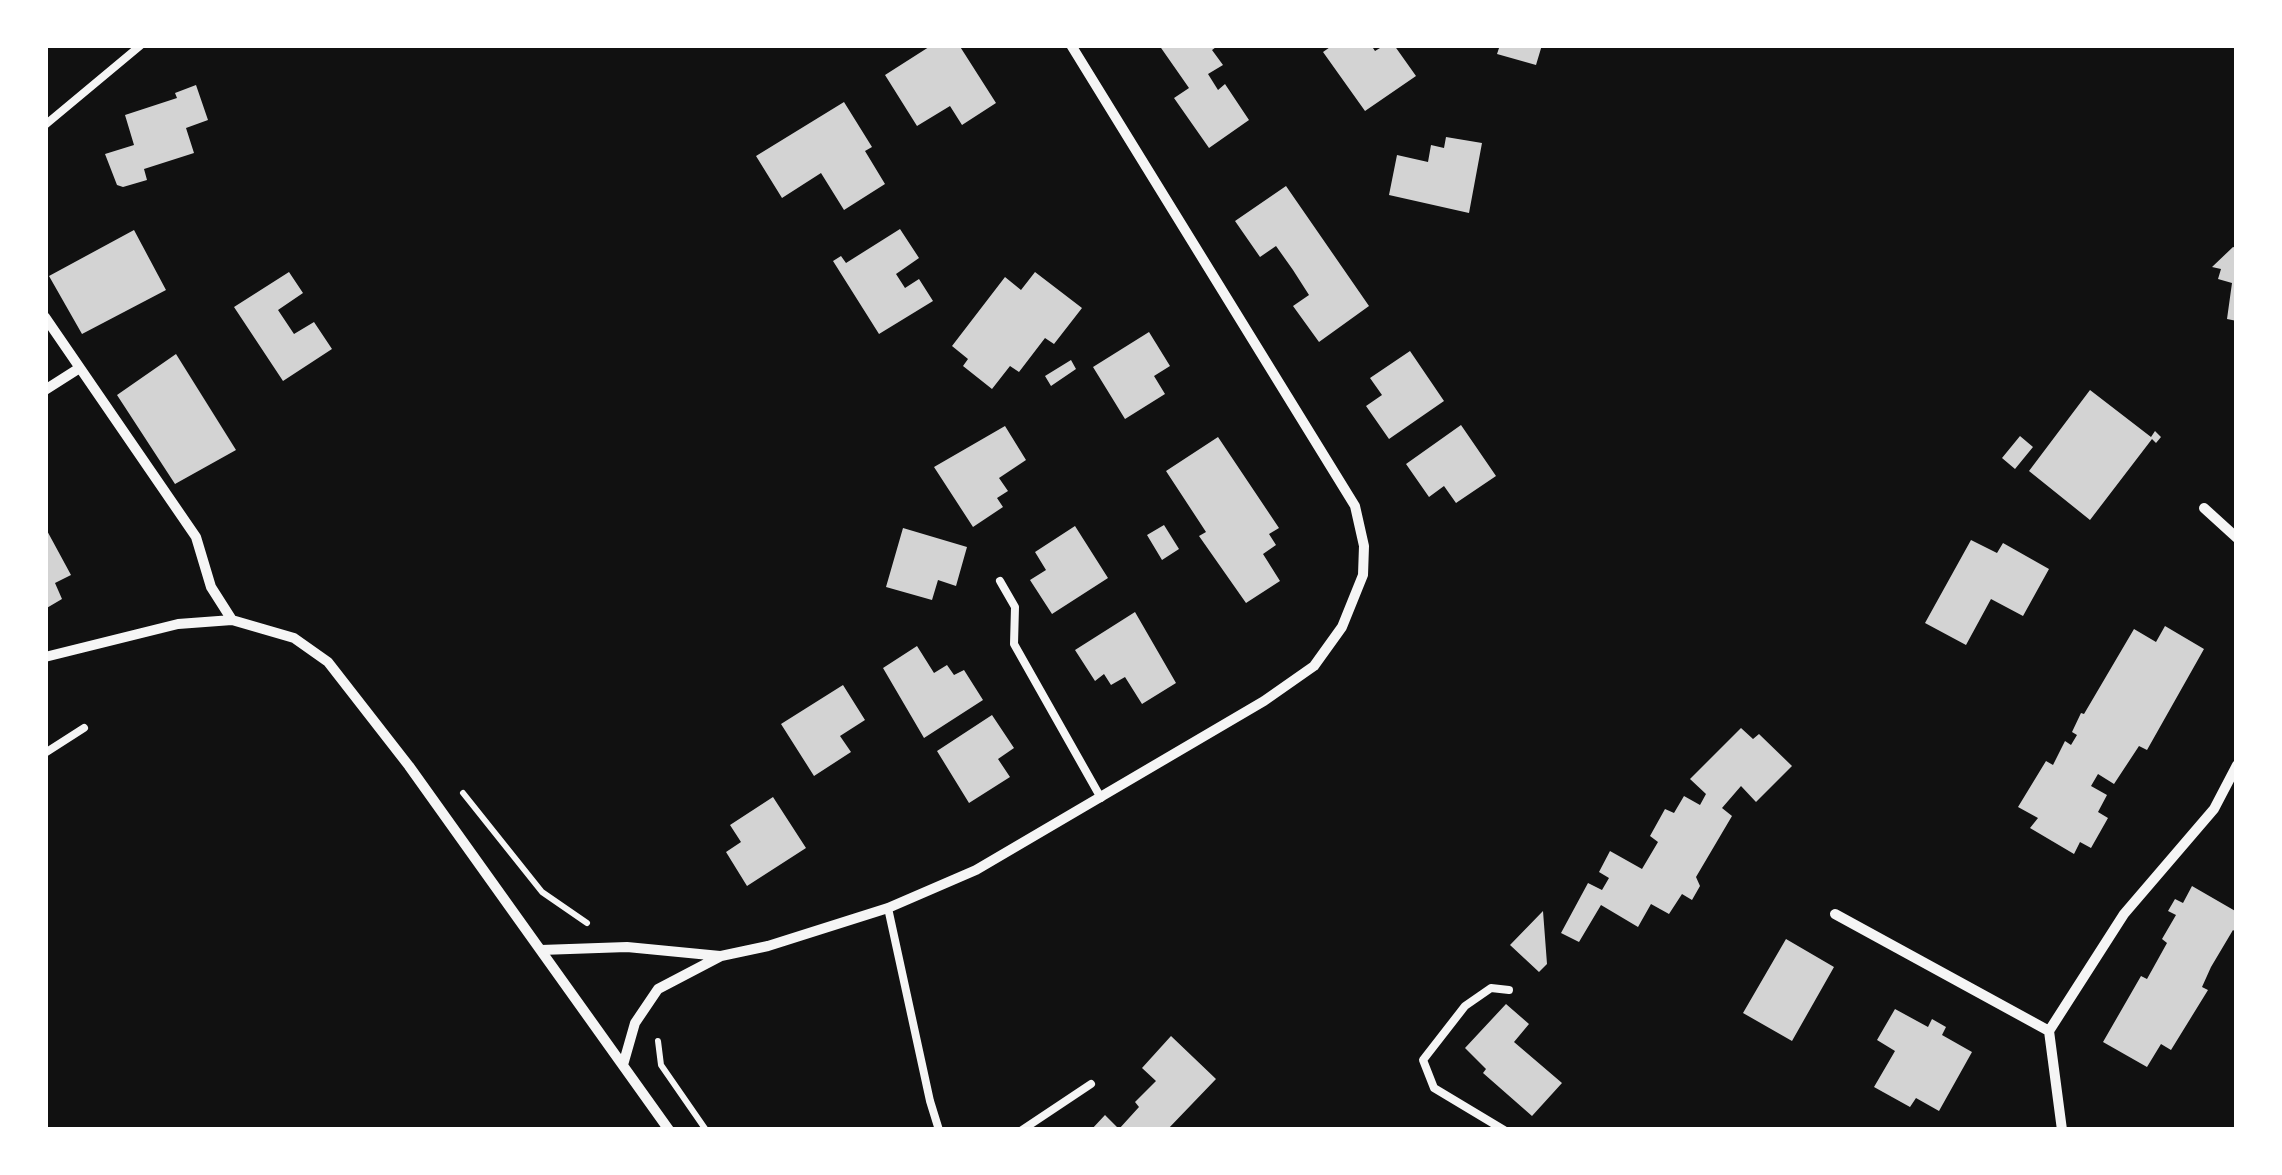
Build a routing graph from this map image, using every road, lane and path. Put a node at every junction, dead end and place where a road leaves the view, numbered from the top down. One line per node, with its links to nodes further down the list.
1 (141, 45): 3 (lane)
2 (1071, 45): 16 (street)
3 (45, 126)
4 (46, 324): 5 (street)
5 (78, 369): 6 (street); 10 (street)
6 (45, 390)
7 (2204, 508): 8 (street)
8 (2237, 538)
9 (1000, 580): 16 (lane)
10 (232, 620): 11 (street); 20 (street)
11 (45, 657)
12 (84, 728): 13 (lane)
13 (45, 752)
14 (2237, 765): 24 (street)
15 (456, 785): 19 (path)
16 (1102, 798): 17 (street)
17 (888, 908): 21 (street); 29 (lane)
18 (1835, 914): 24 (street)
19 (628, 948): 20 (street); 21 (street)
20 (541, 950): 25 (street)
21 (720, 956): 25 (street)
22 (1509, 990): 31 (lane)
23 (660, 1027): 28 (path)
24 (2049, 1032): 32 (street)
25 (623, 1064): 27 (street)
26 (1091, 1084): 30 (lane)
27 (669, 1130)
28 (706, 1130)
29 (940, 1130)
30 (1022, 1130)
31 (1504, 1130)
32 (2062, 1130)

